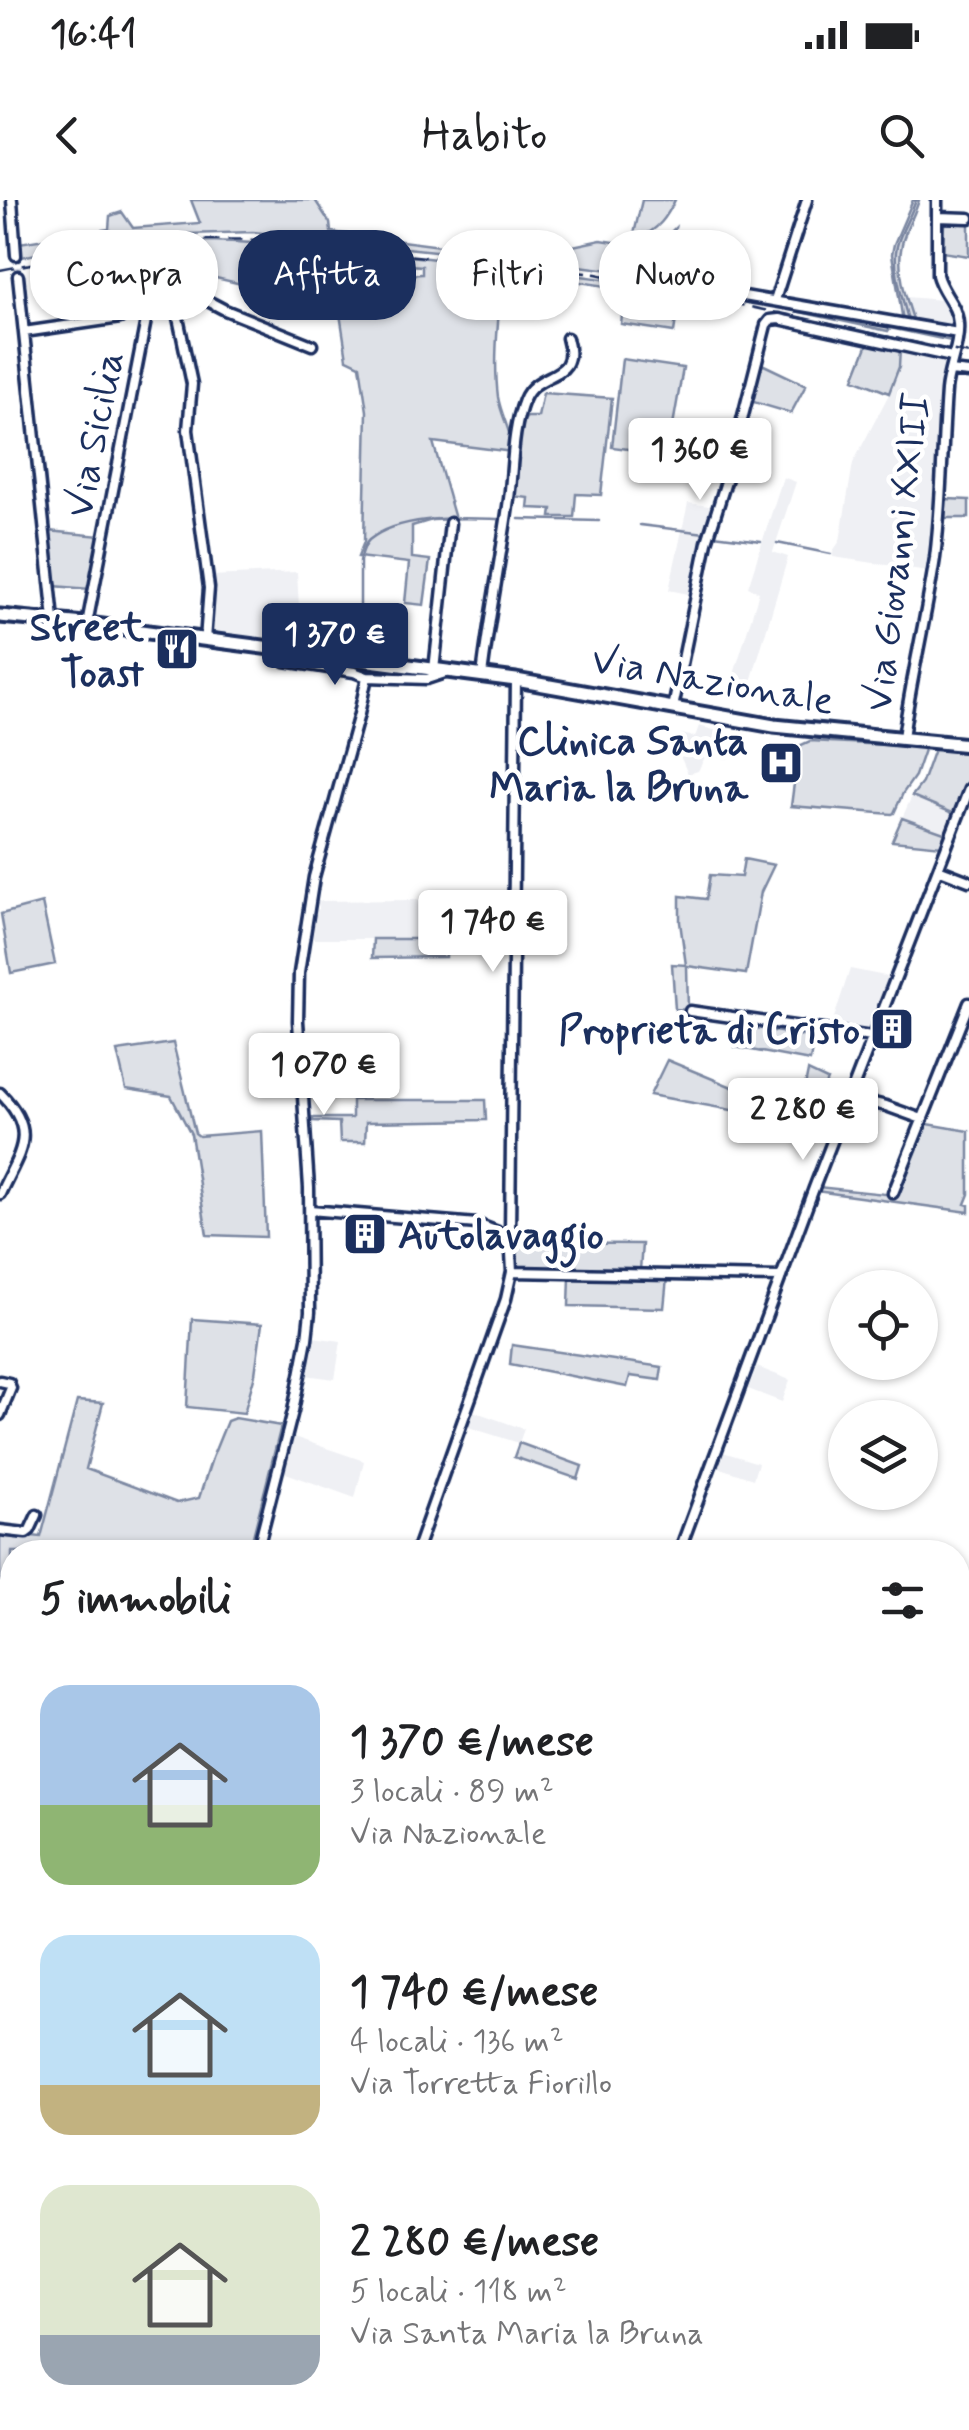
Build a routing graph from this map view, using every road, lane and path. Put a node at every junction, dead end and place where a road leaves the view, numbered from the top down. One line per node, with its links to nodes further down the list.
1 (12, 200): 6 (street)
2 (807, 200): 9 (street)
3 (937, 200): 4 (street)
4 (937, 217): 5 (street); 15 (street)
5 (969, 218)
6 (16, 255)
7 (18, 276): 14 (street)
8 (751, 296): 9 (street)
9 (775, 300): 15 (street)
10 (218, 306): 18 (street)
11 (106, 320): 14 (street)
12 (146, 320): 25 (street, Via Sicilia)
13 (179, 320): 26 (street)
14 (24, 332): 24 (street)
15 (958, 335): 17 (street); 19 (street, Via Giovanni XXIII)
16 (567, 338): 29 (street)
17 (969, 339)
18 (312, 345)
19 (952, 357): 20 (street, Via Giovanni XXIII); 32 (street)
20 (950, 371): 21 (street); 33 (street, Via Giovanni XXIII)
21 (969, 373)
22 (450, 523): 28 (street)
23 (0, 616): 24 (main road, Via Nazionale)
24 (54, 620): 25 (main road, Via Nazionale)
25 (87, 624): 26 (main road, Via Nazionale)
26 (205, 640): 27 (main road, Via Nazionale)
27 (271, 648): 28 (main road, Via Nazionale); 30 (street, Via Nazionale)
28 (441, 671): 29 (main road, Via Nazionale); 30 (street, Via Nazionale)
29 (482, 676): 31 (main road, Via Nazionale)
30 (367, 677): 47 (street)
31 (516, 680): 32 (main road, Via Nazionale); 48 (street)
32 (673, 708): 33 (main road, Via Nazionale)
33 (903, 738): 34 (main road, Via Nazionale)
34 (969, 745)
35 (969, 789): 36 (street)
36 (938, 868): 37 (street); 41 (street)
37 (969, 881)
38 (969, 1003): 40 (street)
39 (690, 1011): 41 (street)
40 (967, 1016): 44 (street)
41 (872, 1037): 43 (street)
42 (0, 1094): 46 (street)
43 (849, 1097): 44 (street); 50 (street)
44 (922, 1119): 45 (street)
45 (893, 1193)
46 (0, 1194)
47 (310, 1210): 48 (street); 55 (street)
48 (510, 1237): 49 (street)
49 (512, 1272): 50 (street); 56 (street)
50 (780, 1277): 57 (street)
51 (0, 1381): 52 (street)
52 (0, 1416)
53 (37, 1515): 54 (street)
54 (0, 1530)
55 (260, 1540)
56 (420, 1540)
57 (684, 1540)

